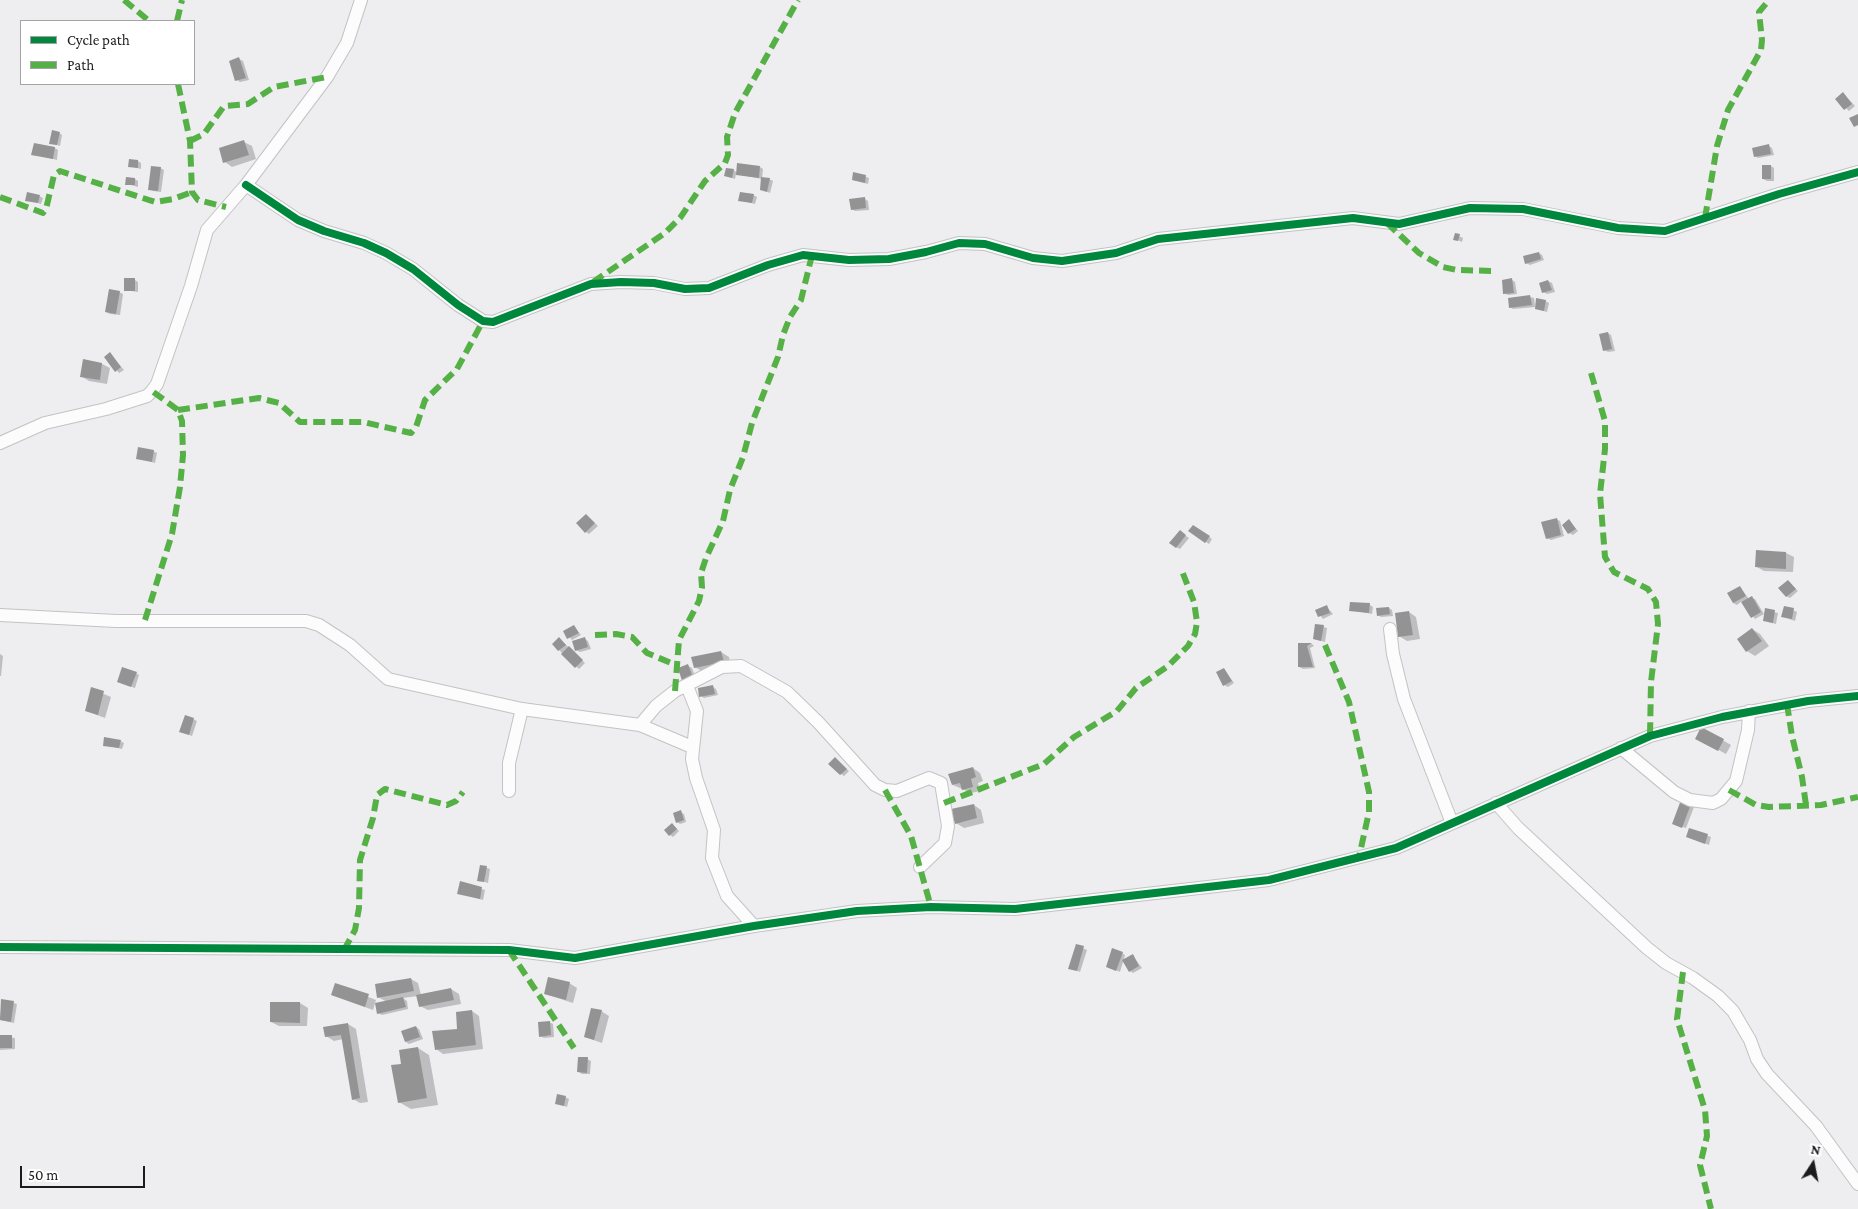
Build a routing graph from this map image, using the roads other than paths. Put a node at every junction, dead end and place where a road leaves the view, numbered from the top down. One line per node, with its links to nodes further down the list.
1 (361, 0): 3 (street)
2 (1858, 172): 3 (street)
3 (246, 186): 4 (street)
4 (0, 444)
5 (0, 615): 9 (street)
6 (1390, 629): 16 (street)
7 (687, 686): 11 (street); 12 (street); 17 (street)
8 (1858, 696): 10 (street)
9 (522, 709): 11 (street); 14 (street)
10 (1749, 711): 13 (street); 13 (street)
11 (640, 726): 12 (street)
12 (692, 747): 18 (street)
13 (1621, 748): 15 (street)
14 (509, 791)
15 (1496, 803): 16 (street); 20 (street)
16 (1452, 823): 18 (street)
17 (920, 867)
18 (754, 926): 19 (street)
19 (0, 947)
20 (1858, 1184)

